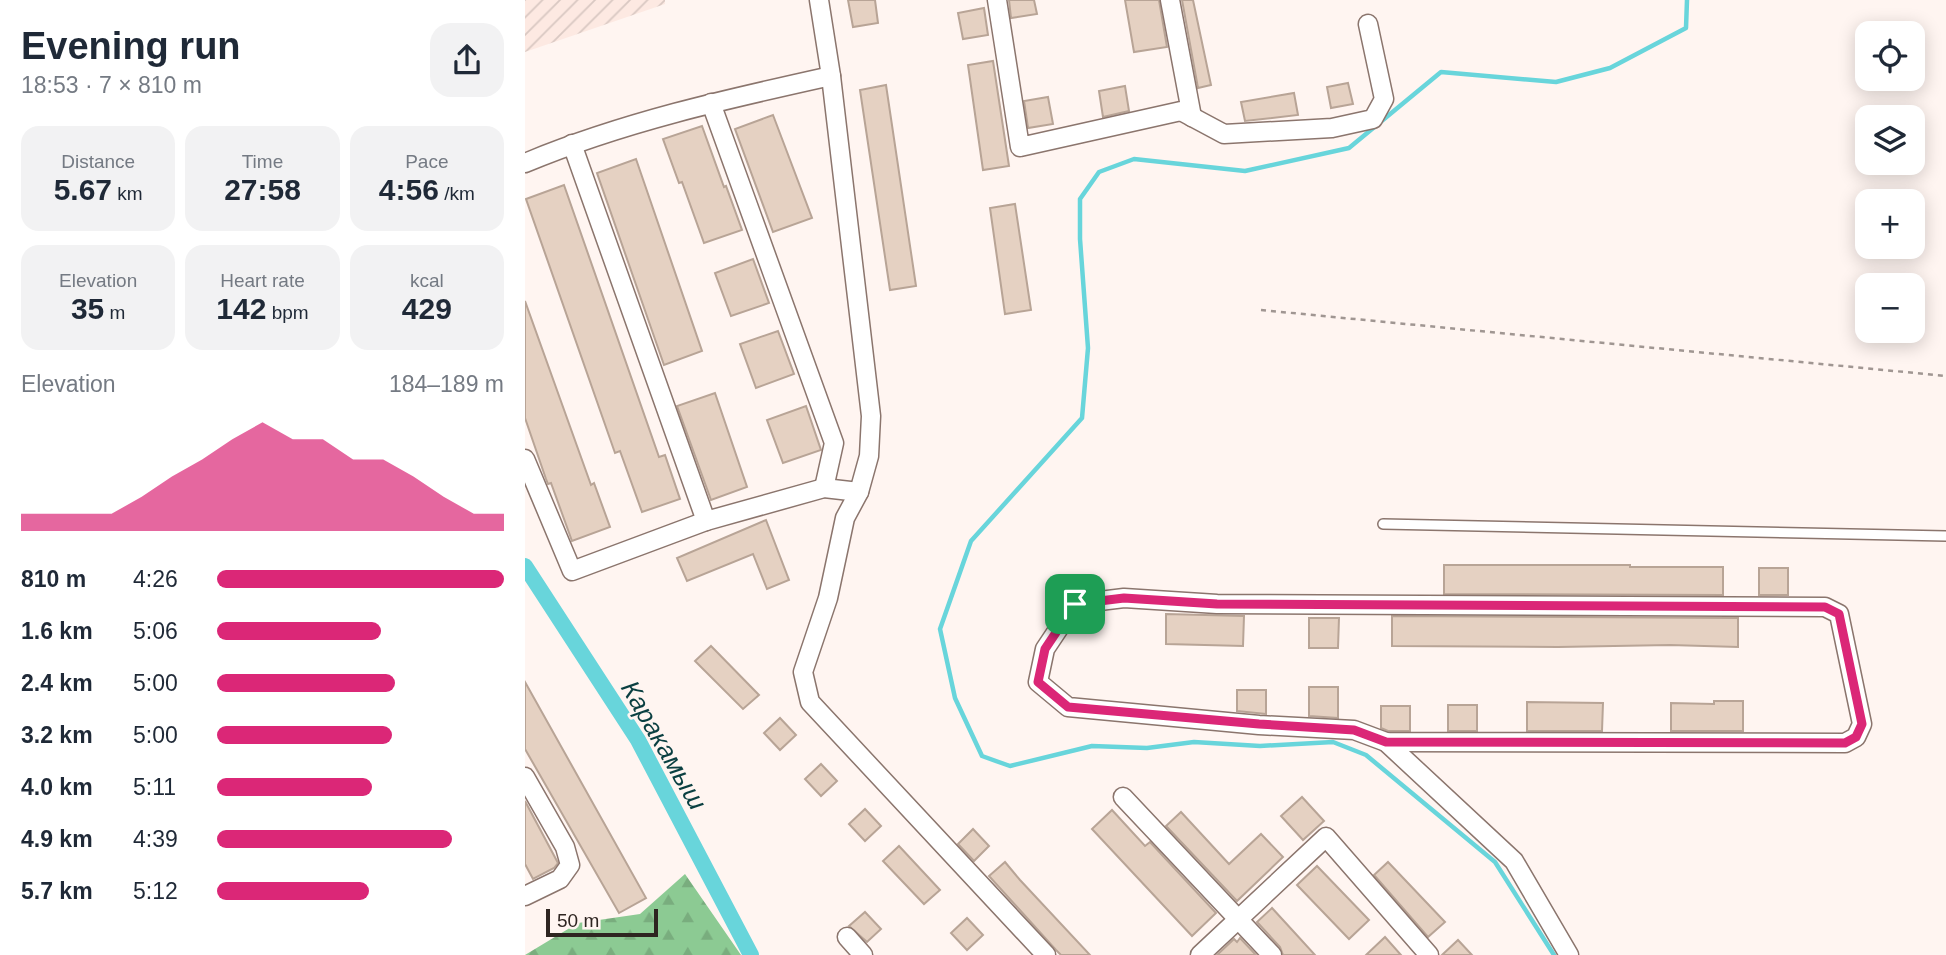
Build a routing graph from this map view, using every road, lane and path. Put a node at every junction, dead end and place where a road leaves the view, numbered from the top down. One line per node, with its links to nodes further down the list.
1 (819, 0): 5 (street)
2 (997, 0): 7 (street)
3 (1170, 0): 7 (street)
4 (1368, 24): 7 (street)
5 (831, 76): 6 (street); 14 (street)
6 (711, 103): 8 (street); 13 (street)
7 (1192, 117)
8 (572, 144): 9 (street); 15 (street)
9 (525, 163)
10 (1261, 310): 11 (path)
11 (1946, 376)
12 (525, 459): 15 (street)
13 (824, 488): 14 (street); 15 (street)
14 (859, 492): 25 (street)
15 (706, 521)
16 (1383, 524): 17 (lane)
17 (1946, 536)
18 (1386, 742): 18 (street); 29 (street)
19 (525, 777): 21 (street)
20 (1123, 797): 22 (street)
21 (525, 897)
22 (1238, 919): 26 (street); 27 (street); 28 (street)
23 (847, 937): 24 (street)
24 (863, 955)
25 (1045, 955)
26 (1200, 955)
27 (1272, 955)
28 (1429, 955)
29 (1569, 955)

